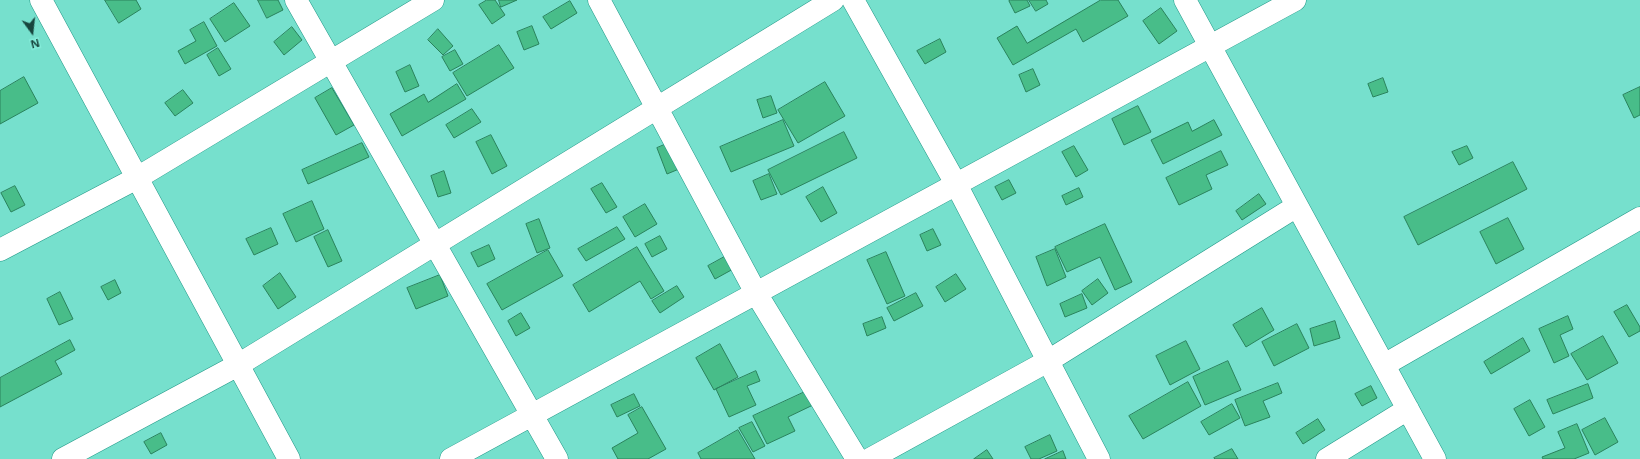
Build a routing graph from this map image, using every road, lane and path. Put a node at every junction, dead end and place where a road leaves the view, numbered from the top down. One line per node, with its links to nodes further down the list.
1 (41, 0): 12 (street)
2 (296, 0): 10 (street)
3 (434, 0): 10 (street)
4 (599, 0): 11 (street)
5 (833, 0): 11 (street)
6 (854, 0): 13 (street)
7 (1185, 0): 9 (street)
8 (1295, 0): 9 (street)
9 (1210, 46): 13 (street); 14 (street)
10 (331, 61): 12 (street); 16 (street)
11 (657, 108): 16 (street); 18 (street)
12 (137, 178): 17 (street); 20 (street)
13 (956, 184): 18 (street); 19 (street)
14 (1297, 206): 19 (street); 21 (street)
15 (1640, 218): 21 (street)
16 (435, 245): 20 (street); 23 (street)
17 (0, 250)
18 (756, 293): 23 (street); 28 (street)
19 (1048, 361): 29 (street); 30 (street)
20 (238, 365): 24 (street); 25 (street)
21 (1384, 365): 22 (street)
22 (1408, 409): 31 (street); 32 (street)
23 (532, 415): 26 (street); 27 (street)
24 (63, 459)
25 (289, 459)
26 (451, 459)
27 (557, 459)
28 (857, 459)
29 (870, 459)
30 (1099, 459)
31 (1327, 459)
32 (1435, 459)

